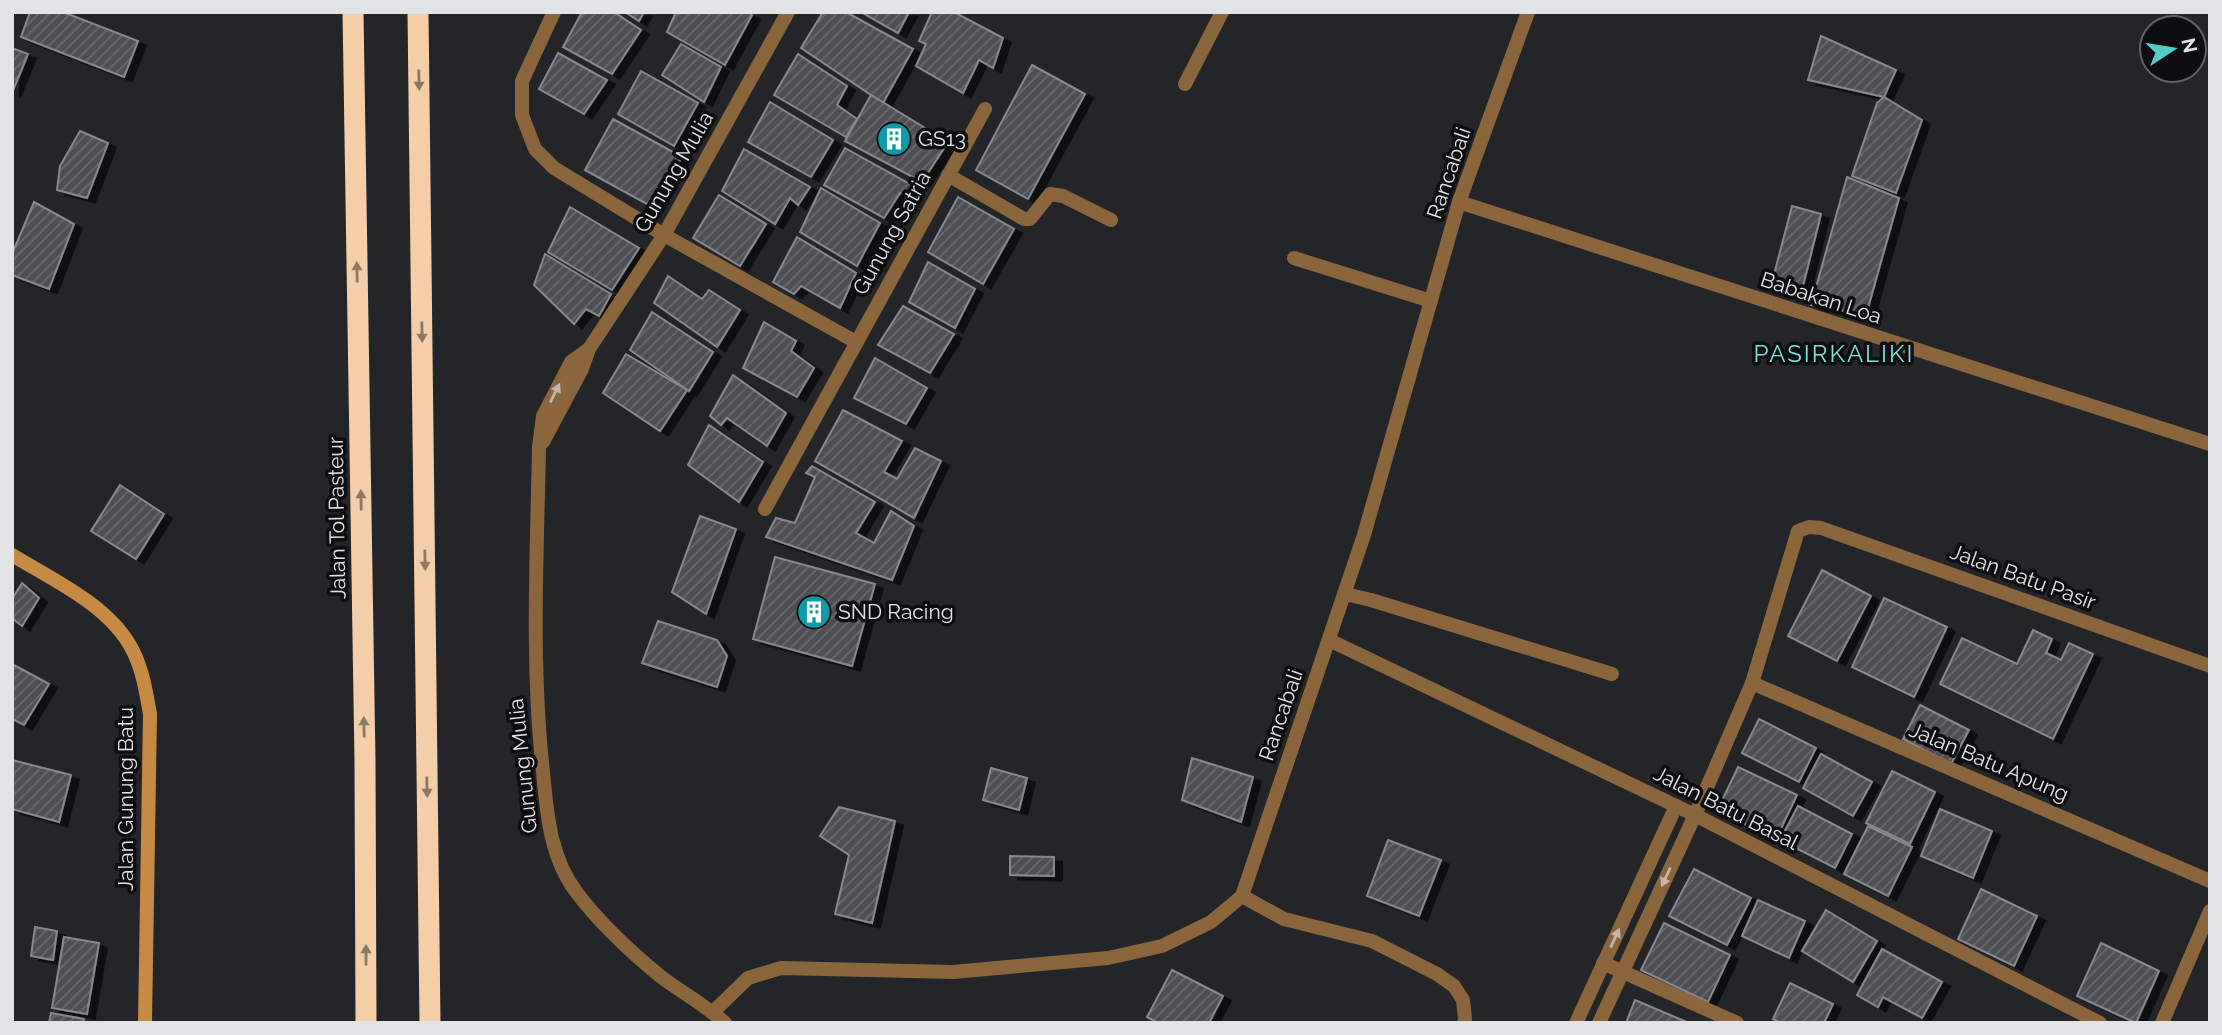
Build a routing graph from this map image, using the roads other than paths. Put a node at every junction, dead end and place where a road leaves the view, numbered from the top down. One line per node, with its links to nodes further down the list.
1 (354, 12): 33 (highway, Jalan Tol Pasteur, one-way to 1)
2 (418, 12): 34 (highway, one-way to 34)
3 (554, 12): 12 (street)
4 (788, 12): 12 (street, Gunung Mulia)
5 (1222, 12): 7 (street)
6 (1528, 12): 10 (street, Rancabali)
7 (1185, 84)
8 (985, 108): 9 (street, Gunung Satria)
9 (948, 175): 11 (street); 15 (street, Gunung Satria)
10 (1459, 202): 14 (street, Rancabali); 16 (street, Babakan Loa)
11 (1111, 220)
12 (664, 234): 15 (street); 31 (street, Gunung Mulia)
13 (1294, 258): 14 (street)
14 (1431, 301): 19 (street, Rancabali)
15 (856, 342): 17 (street, Gunung Satria)
16 (2210, 444)
17 (765, 509)
18 (12, 555): 32 (main road, Jalan Gunung Batu)
19 (1345, 594): 20 (street, Rancabali); 22 (street)
20 (1329, 640): 24 (street, Jalan Batu Basal); 27 (street, Rancabali)
21 (2210, 666): 23 (street, Jalan Batu Pasir)
22 (1612, 674)
23 (1752, 683): 25 (street); 26 (street, Jalan Batu Apung)
24 (1676, 806): 25 (street, Jalan Batu Basal); 29 (street, one-way to 24)
25 (1695, 815): 30 (street, one-way to 30); 40 (street, Jalan Batu Basal)
26 (2210, 881)
27 (1241, 896): 31 (street, Rancabali); 36 (street)
28 (2210, 911): 41 (street)
29 (1603, 963): 30 (street); 37 (street)
30 (1622, 972): 38 (street); 39 (street)
31 (713, 1012): 35 (street, Gunung Mulia)
32 (145, 1023)
33 (366, 1023)
34 (430, 1023)
35 (725, 1023)
36 (1464, 1023)
37 (1576, 1023)
38 (1599, 1023)
39 (1737, 1023)
40 (2100, 1023)
41 (2162, 1023)

